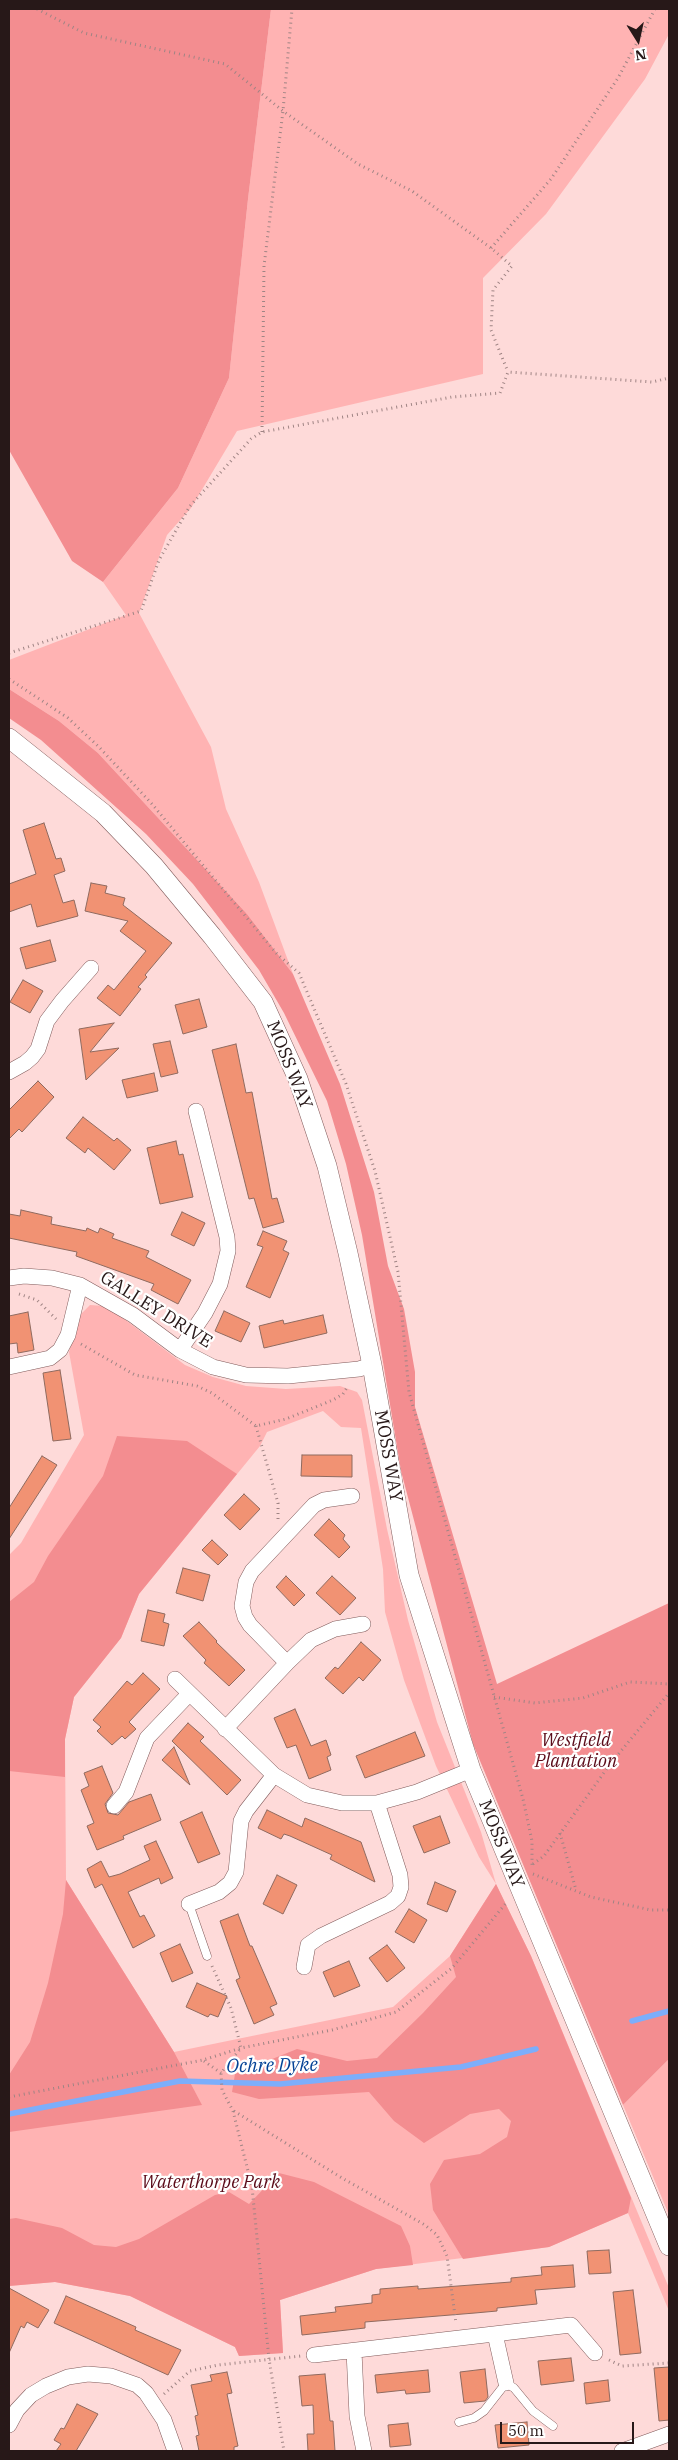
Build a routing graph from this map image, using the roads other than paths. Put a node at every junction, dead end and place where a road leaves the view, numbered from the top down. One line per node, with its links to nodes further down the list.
1 (9, 738): 9 (street, MOSS WAY)
2 (91, 968): 3 (street)
3 (9, 1072)
4 (196, 1110): 7 (street)
5 (9, 1278): 6 (street, GALLEY DRIVE)
6 (80, 1285): 7 (street, GALLEY DRIVE); 8 (street)
7 (180, 1350): 9 (street, GALLEY DRIVE)
8 (9, 1367)
9 (365, 1367): 16 (street, MOSS WAY)
10 (352, 1496): 12 (street)
11 (363, 1624): 12 (street)
12 (286, 1663): 15 (street)
13 (175, 1680): 14 (street)
14 (189, 1694): 15 (street); 19 (street)
15 (225, 1729): 17 (street)
16 (471, 1770): 18 (street); 23 (street, MOSS WAY)
17 (274, 1775): 18 (street); 20 (street)
18 (378, 1803): 22 (street)
19 (114, 1806)
20 (189, 1904): 21 (lane)
21 (207, 1956)
22 (304, 1967)
23 (669, 2246)
24 (495, 2334): 25 (street); 26 (street); 28 (street)
25 (354, 2351): 27 (street); 34 (street)
26 (595, 2353)
27 (314, 2355)
28 (506, 2383): 29 (lane); 31 (lane)
29 (459, 2422)
30 (9, 2425): 33 (street)
31 (552, 2426)
32 (669, 2434): 35 (street)
33 (175, 2451)
34 (364, 2451)
35 (622, 2451)

